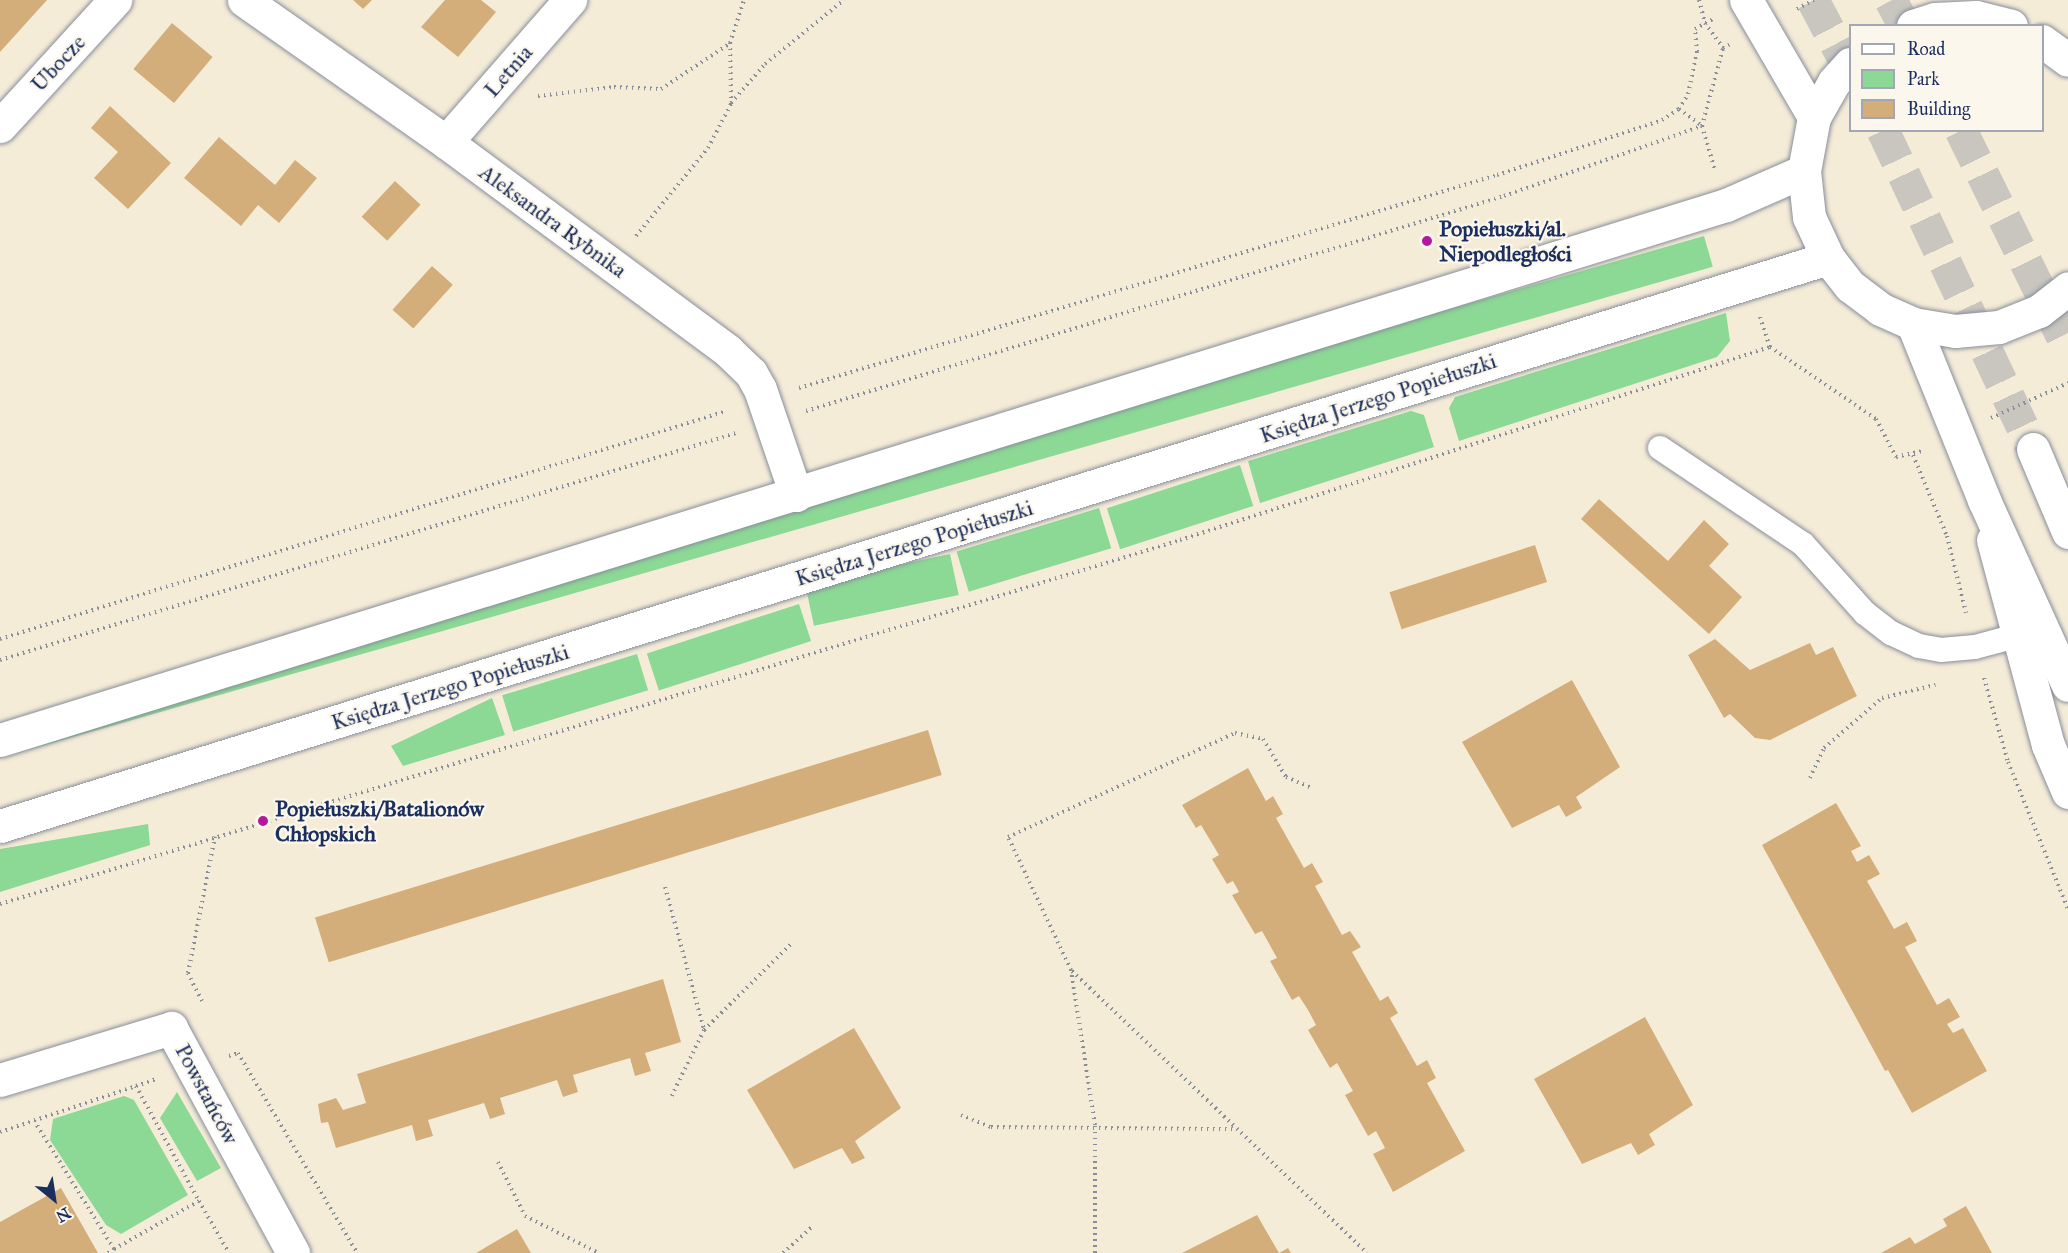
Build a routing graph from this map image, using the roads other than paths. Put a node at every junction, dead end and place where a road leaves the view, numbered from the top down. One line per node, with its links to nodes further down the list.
1 (115, 0): 12 (main road, Ubocze)
2 (244, 0): 13 (main road, Aleksandra Rybnika)
3 (570, 0): 13 (main road, Letnia)
4 (1971, 9): 6 (main road); 7 (main road)
5 (1751, 10): 11 (main road)
6 (1919, 24)
7 (2007, 24)
8 (2044, 42): 9 (main road)
9 (2068, 60)
10 (1849, 66): 11 (main road)
11 (1814, 117): 14 (main road)
12 (0, 126)
13 (446, 142): 20 (main road, Aleksandra Rybnika)
14 (1804, 171): 15 (main road); 20 (main road)
15 (1828, 258): 17 (main road); 27 (main road, Księdza Jerzego Popiełuszki)
16 (2068, 288): 17 (main road)
17 (1913, 324): 21 (main road)
18 (1660, 448): 23 (lane)
19 (2034, 449): 22 (main road)
20 (796, 495): 25 (main road)
21 (1984, 500): 23 (main road); 24 (main road)
22 (2068, 532)
23 (2016, 636): 26 (main road)
24 (2068, 685)
25 (0, 740)
26 (2068, 792)
27 (0, 826)
28 (0, 1080): 29 (main road, Powstańców)
29 (293, 1253)

